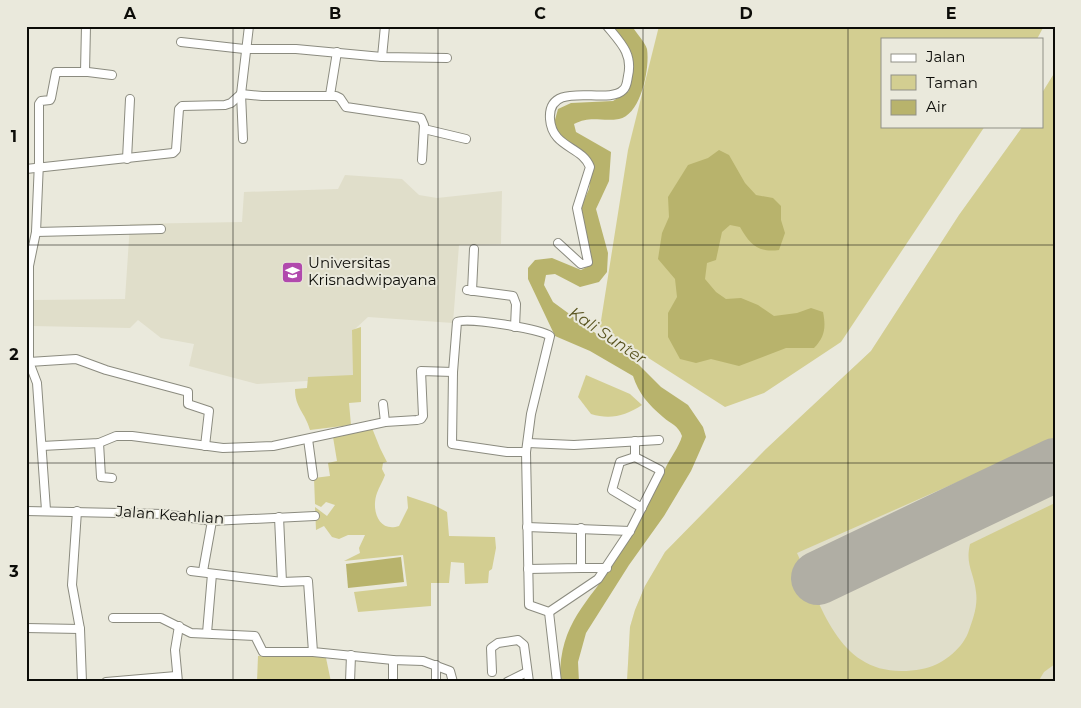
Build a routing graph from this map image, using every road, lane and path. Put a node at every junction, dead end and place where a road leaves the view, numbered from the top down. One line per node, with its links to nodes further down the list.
1 (86, 26): 10 (street)
2 (249, 26): 6 (street)
3 (385, 26): 8 (street)
4 (607, 26): 24 (street)
5 (181, 42): 6 (street)
6 (244, 49): 7 (street); 12 (street)
7 (337, 52): 8 (street); 13 (street)
8 (382, 57): 9 (street)
9 (447, 58)
10 (86, 72): 11 (street); 20 (street)
11 (112, 75)
12 (241, 94): 13 (street); 16 (street); 18 (street)
13 (330, 95): 15 (street)
14 (130, 99): 18 (street)
15 (424, 129): 17 (street); 19 (street)
16 (243, 139)
17 (466, 139)
18 (127, 159): 20 (street)
19 (422, 160)
20 (39, 167): 21 (street); 23 (street)
21 (26, 169)
22 (161, 229): 23 (street)
23 (36, 232): 26 (street)
24 (558, 243)
25 (474, 249): 27 (street)
26 (27, 305): 28 (street)
27 (515, 327): 30 (street); 37 (street)
28 (28, 328): 29 (street)
29 (28, 366): 38 (street); 39 (street)
30 (453, 372): 32 (street); 40 (street)
31 (383, 404): 32 (street)
32 (386, 422): 33 (street)
33 (308, 438): 39 (street); 42 (street)
34 (659, 440): 35 (street)
35 (635, 441): 37 (street); 41 (street)
36 (99, 443): 38 (street); 39 (street); 43 (street)
37 (528, 443): 40 (street)
38 (42, 446): 45 (street)
39 (205, 446)
40 (526, 452): 51 (street)
41 (635, 457): 44 (street); 44 (street)
42 (313, 476)
43 (112, 478)
44 (642, 508): 53 (street)
45 (46, 510): 46 (street, Jalan Keahlian); 47 (street, Jalan Keahlian)
46 (26, 511)
47 (77, 511): 50 (street, Jalan Keahlian); 65 (street)
48 (315, 516): 49 (street, Jalan Keahlian)
49 (279, 517): 50 (street, Jalan Keahlian); 60 (street)
50 (212, 520): 58 (street)
51 (527, 527): 52 (street); 56 (street)
52 (581, 528): 53 (street); 54 (street)
53 (630, 531): 55 (street)
54 (581, 568): 55 (street); 56 (street)
55 (607, 568): 61 (street)
56 (528, 569): 61 (street)
57 (191, 571): 58 (street)
58 (203, 571): 59 (street)
59 (212, 574): 60 (street); 66 (street)
60 (282, 582): 67 (street)
61 (549, 612): 82 (street)
62 (113, 618): 63 (street)
63 (179, 626): 66 (street); 73 (street)
64 (26, 628): 65 (street)
65 (80, 629): 74 (street)
66 (208, 634): 67 (street)
67 (313, 652): 68 (street)
68 (352, 655): 69 (street); 76 (street)
69 (393, 660): 70 (street); 77 (street)
70 (436, 665): 78 (street); 79 (street)
71 (492, 672): 72 (street)
72 (527, 672): 80 (street); 81 (street)
73 (177, 679): 75 (street)
74 (82, 682)
75 (106, 682)
76 (350, 682)
77 (393, 682)
78 (436, 682)
79 (453, 682)
80 (507, 682)
81 (529, 682)
82 (557, 682)

